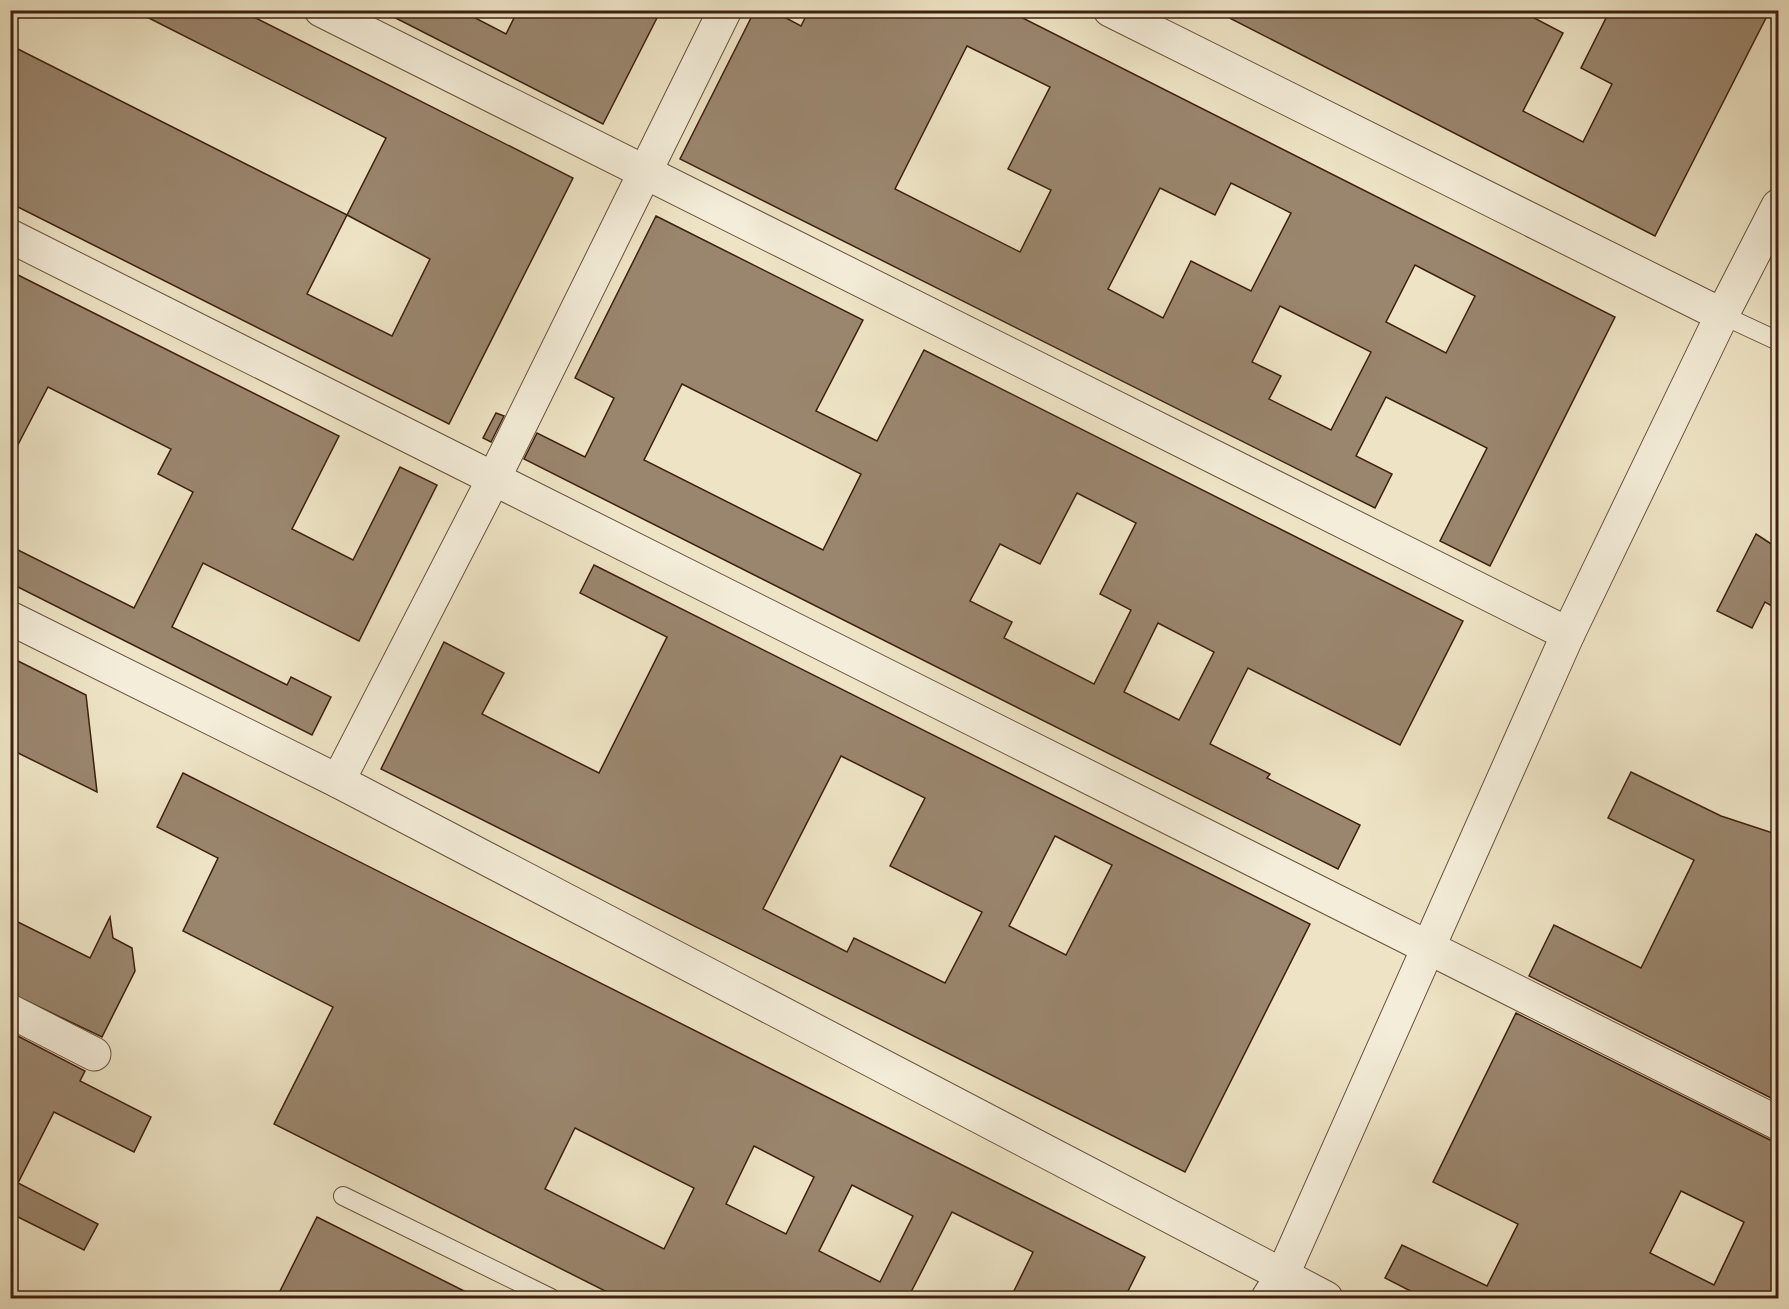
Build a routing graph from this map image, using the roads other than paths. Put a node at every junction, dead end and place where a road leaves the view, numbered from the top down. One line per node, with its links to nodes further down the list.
1 (321, 10): 4 (street)
2 (725, 10): 4 (street)
3 (1110, 10): 7 (street)
4 (645, 175): 9 (street); 11 (street)
5 (1779, 206): 7 (street)
6 (10, 236): 9 (street)
7 (1722, 315): 8 (lane); 11 (street)
8 (1779, 341)
9 (494, 478): 12 (street); 13 (street)
10 (10, 618): 12 (street)
11 (1568, 634): 13 (street)
12 (338, 781): 18 (street)
13 (1430, 948): 16 (street); 18 (street)
14 (10, 1011): 15 (street)
15 (94, 1054)
16 (1779, 1123)
17 (343, 1196): 19 (lane)
18 (1275, 1287): 20 (street)
19 (551, 1299)
20 (1326, 1299)

